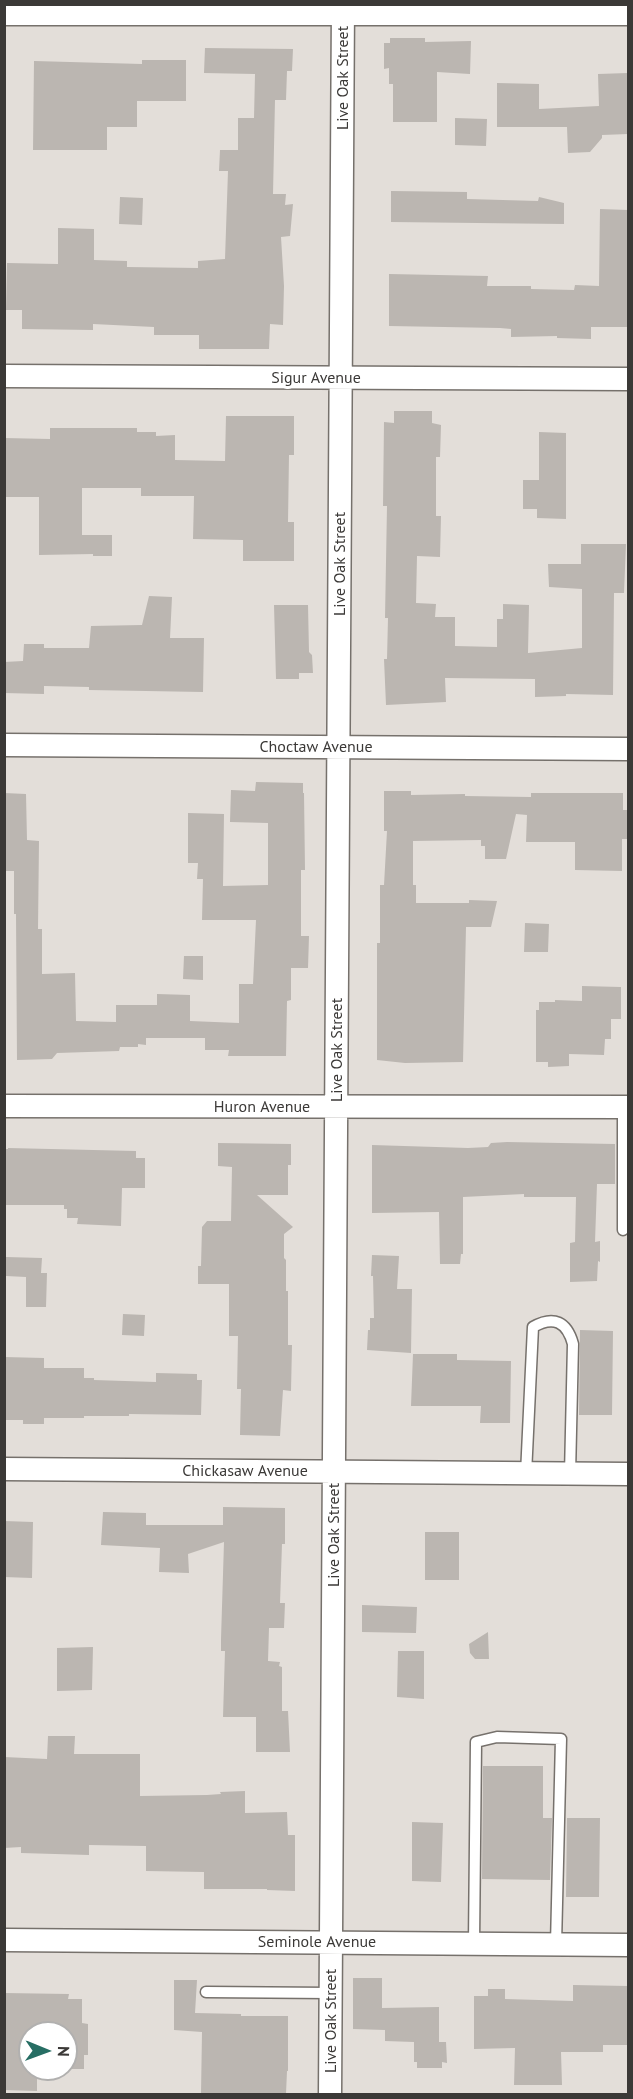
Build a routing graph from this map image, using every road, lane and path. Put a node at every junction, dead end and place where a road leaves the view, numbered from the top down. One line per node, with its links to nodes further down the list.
1 (343, 9): 2 (street); 3 (street); 5 (street, Live Oak Street)
2 (4, 14)
3 (628, 14)
4 (4, 376): 5 (street, Sigur Avenue)
5 (341, 378): 6 (street, Sigur Avenue); 8 (street, Live Oak Street)
6 (628, 379)
7 (4, 745): 8 (street, Choctaw Avenue)
8 (339, 747): 9 (street, Choctaw Avenue); 11 (street, Live Oak Street)
9 (628, 749)
10 (4, 1106): 11 (street, Huron Avenue)
11 (337, 1107): 12 (street, Huron Avenue); 15 (street, Live Oak Street)
12 (626, 1107): 13 (lane)
13 (623, 1230)
14 (4, 1469): 15 (street, Chickasaw Avenue)
15 (334, 1472): 16 (street, Chickasaw Avenue); 20 (street, Live Oak Street)
16 (526, 1473): 17 (street, Chickasaw Avenue); 17 (lane)
17 (570, 1474): 18 (street, Chickasaw Avenue)
18 (628, 1474)
19 (4, 1940): 20 (street, Seminole Avenue)
20 (331, 1942): 21 (street, Seminole Avenue); 25 (street, Live Oak Street)
21 (474, 1943): 22 (street, Seminole Avenue); 22 (lane)
22 (556, 1944): 23 (street, Seminole Avenue)
23 (628, 1945)
24 (206, 1992): 25 (lane)
25 (331, 1993): 26 (street, Live Oak Street)
26 (330, 2094)

